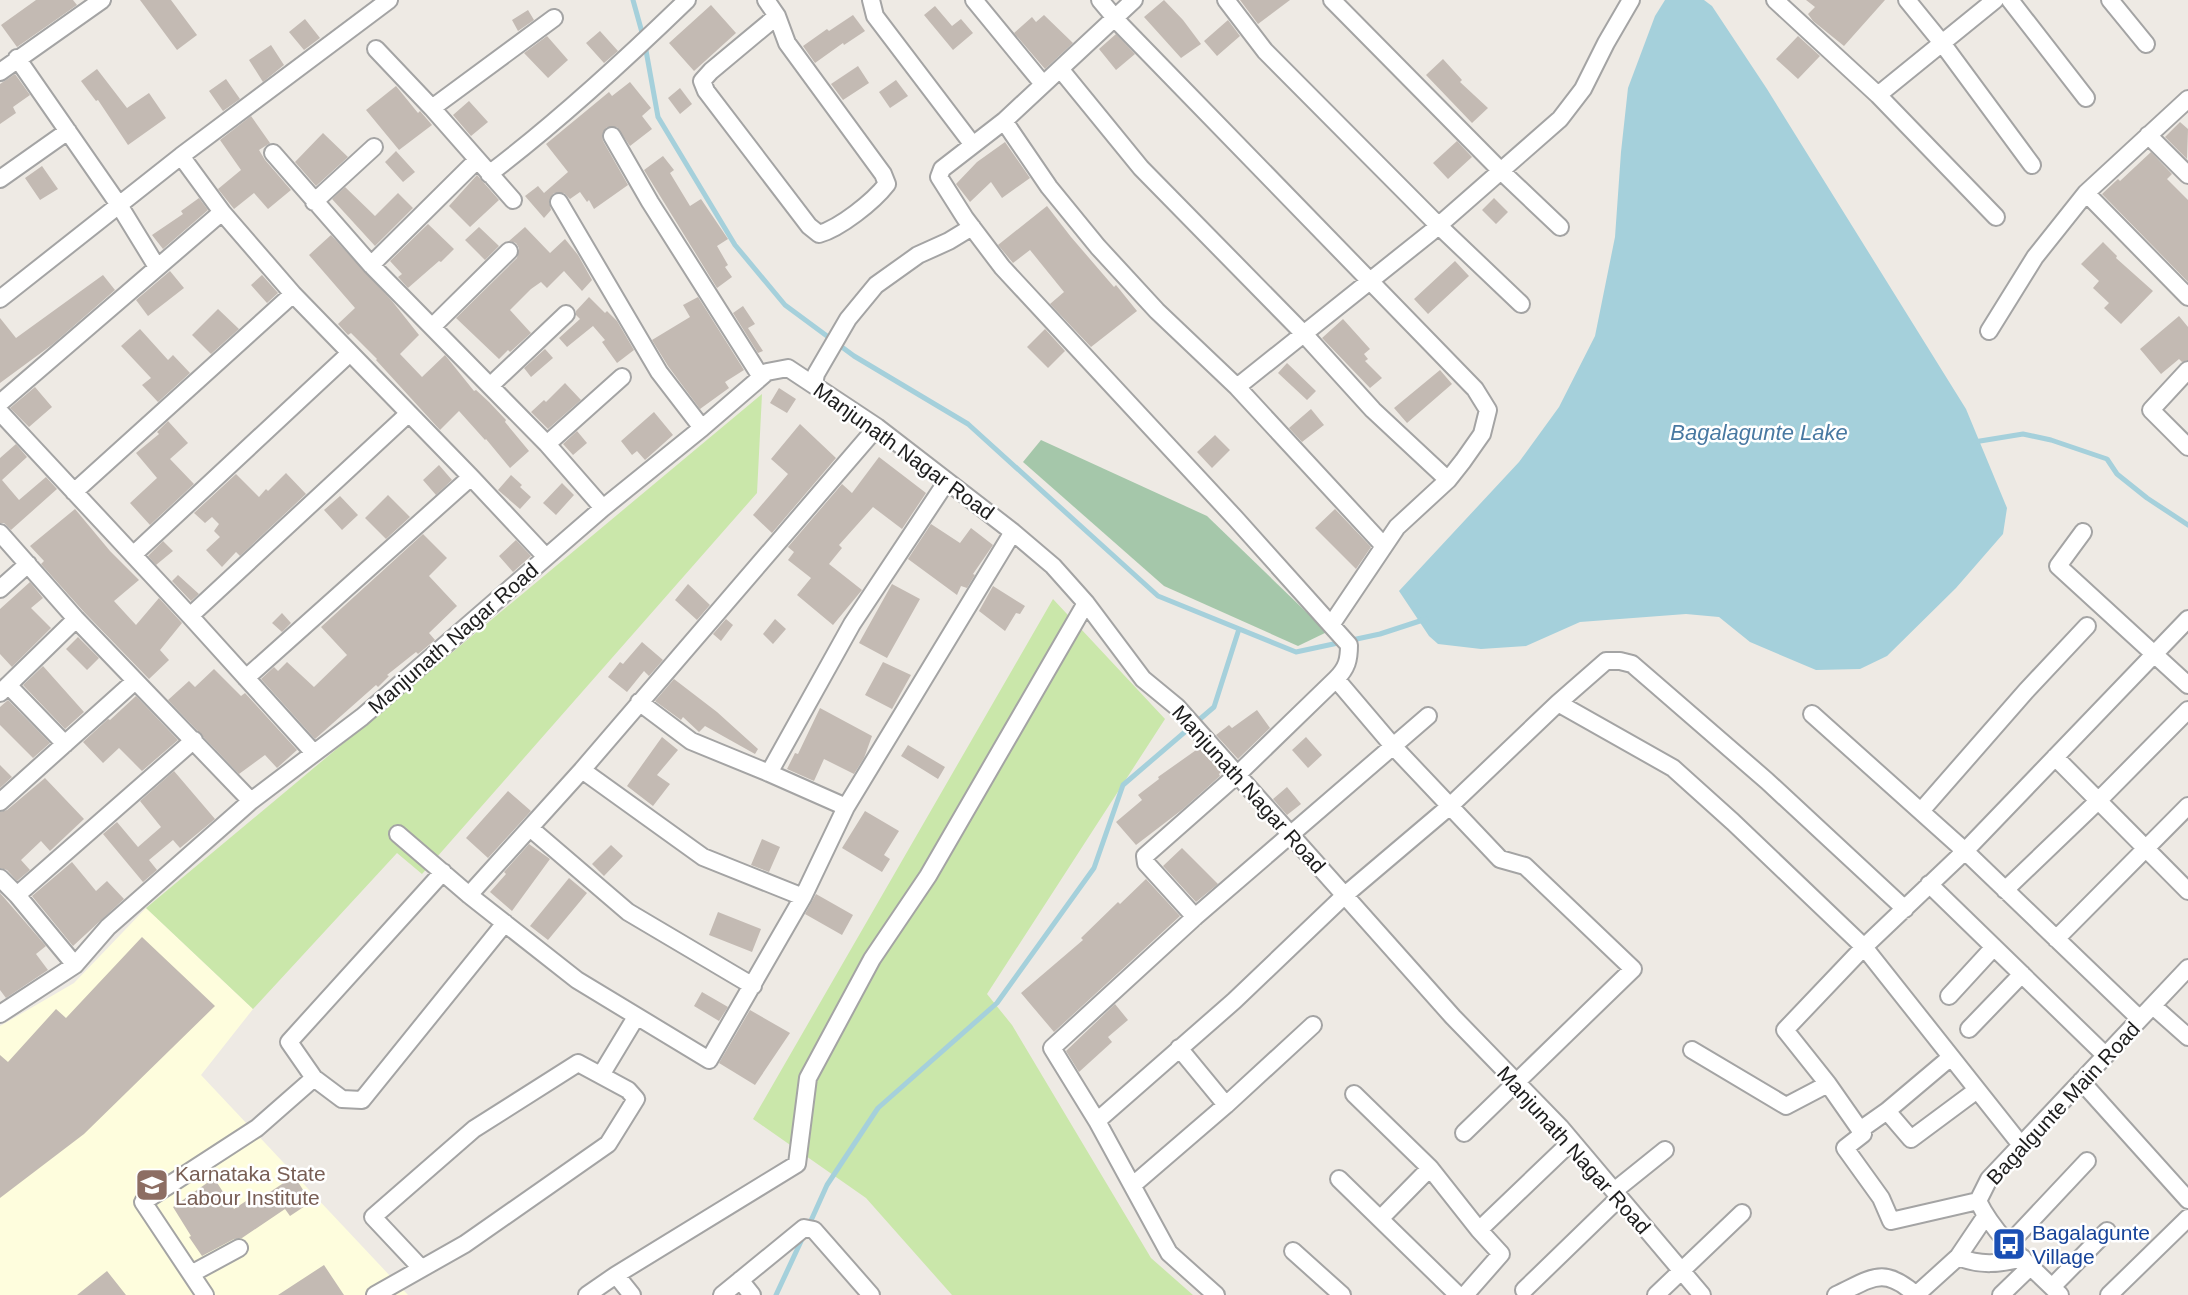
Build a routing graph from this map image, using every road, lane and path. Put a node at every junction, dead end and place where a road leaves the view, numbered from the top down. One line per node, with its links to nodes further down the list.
1 (102, 0): 23 (street)
2 (389, 0): 38 (street)
3 (687, 0): 42 (street)
4 (766, 0): 17 (street)
5 (871, 0): 35 (street)
6 (974, 0): 26 (street)
7 (1100, 0): 18 (street)
8 (1134, 0): 18 (street)
9 (1226, 0): 52 (street)
10 (1632, 0): 41 (street)
11 (1775, 0): 27 (street)
12 (1907, 0): 20 (street)
13 (1995, 0): 20 (street)
14 (2010, 0): 28 (street)
15 (2110, 0): 21 (street)
16 (1340, 2): 41 (street)
17 (777, 16): 17 (street)
18 (1114, 17): 24 (street); 58 (street)
19 (554, 18): 30 (street)
20 (1942, 43): 27 (street); 40 (street)
21 (2146, 44)
22 (376, 49): 30 (street)
23 (17, 58): 25 (street); 32 (street)
24 (1061, 70): 26 (street); 66 (street)
25 (0, 72)
26 (1043, 84): 31 (street)
27 (1878, 95): 51 (street)
28 (2086, 98)
29 (2188, 99): 33 (street)
30 (432, 108): 39 (street)
31 (1004, 121): 35 (street); 73 (street)
32 (68, 131): 44 (street); 49 (street)
33 (2148, 135): 43 (street); 45 (street)
34 (612, 136): 70 (street)
35 (973, 145): 54 (street)
36 (374, 147): 47 (street)
37 (273, 153): 47 (street)
38 (181, 156): 49 (street); 50 (street)
39 (477, 160): 42 (street); 56 (street)
40 (2032, 165)
41 (1502, 172): 52 (street); 53 (street)
42 (489, 174): 46 (street)
43 (2188, 175)
44 (0, 179)
45 (2086, 193): 60 (street); 65 (street)
46 (513, 200)
47 (314, 202): 56 (street)
48 (558, 202): 77 (street)
49 (119, 205): 57 (street); 61 (street)
50 (222, 212): 57 (street); 59 (street)
51 (1996, 217)
52 (1439, 226): 58 (street); 62 (street)
53 (1560, 226)
54 (972, 227): 71 (street); 98 (street)
55 (509, 251): 64 (street)
56 (371, 265): 64 (street)
57 (157, 267): 74 (street)
58 (1370, 281): 66 (street); 82 (street)
59 (293, 294): 67 (street); 84 (street)
60 (2188, 297)
61 (0, 299)
62 (1521, 304)
63 (566, 314): 72 (street)
64 (432, 327): 72 (street)
65 (1989, 331)
66 (1304, 334): 73 (street); 82 (street)
67 (350, 353): 76 (street); 90 (street)
68 (2188, 370): 80 (street)
69 (622, 377): 79 (street)
70 (761, 377): 71 (street, Manjunath Nagar Road); 77 (street, Manjunath Nagar Road)
71 (815, 379): 78 (street, Manjunath Nagar Road)
72 (491, 386): 79 (street)
73 (1237, 387): 89 (street)
74 (0, 403)
75 (0, 412): 84 (street)
76 (408, 414): 81 (street); 95 (street)
77 (702, 428): 85 (street, Manjunath Nagar Road)
78 (877, 428): 83 (street, Manjunath Nagar Road); 106 (street)
79 (547, 444): 85 (street)
80 (2188, 447)
81 (471, 477): 91 (street); 101 (street)
82 (1448, 480): 89 (street)
83 (947, 481): 86 (street, Manjunath Nagar Road); 117 (street)
84 (74, 492): 90 (street)
85 (603, 508): 91 (street, Manjunath Nagar Road)
86 (1013, 532): 94 (street, Manjunath Nagar Road); 124 (street)
87 (2082, 532): 100 (street)
88 (0, 533): 92 (street)
89 (1384, 546): 98 (street)
90 (133, 555): 95 (street)
91 (546, 557): 114 (street, Manjunath Nagar Road)
92 (28, 564): 93 (street); 96 (street)
93 (0, 589)
94 (1086, 603): 118 (street, Manjunath Nagar Road); 199 (street)
95 (190, 616): 101 (street)
96 (76, 619): 103 (street); 105 (street)
97 (2188, 619): 100 (street)
98 (1331, 625): 102 (street)
99 (2087, 626): 125 (street)
100 (2153, 654): 104 (street); 115 (street)
101 (246, 678): 114 (street)
102 (1336, 680): 113 (street); 118 (street)
103 (135, 681): 111 (street); 112 (street)
104 (2188, 685)
105 (4, 689): 112 (street)
106 (639, 702): 116 (street); 117 (street)
107 (1558, 703): 122 (street); 140 (street); 144 (street)
108 (2188, 710): 119 (street)
109 (1812, 714): 125 (street)
110 (1428, 716): 113 (street)
111 (194, 740): 120 (street); 136 (street)
112 (65, 744): 121 (street)
113 (1392, 746): 122 (street); 127 (street)
114 (314, 753): 120 (street, Manjunath Nagar Road)
115 (2055, 757): 119 (street); 130 (street)
116 (582, 770): 126 (street); 139 (street)
117 (769, 772): 124 (street)
118 (1238, 774): 127 (street, Manjunath Nagar Road); 141 (street)
119 (2099, 800): 129 (street); 134 (street)
120 (251, 801): 146 (street, Manjunath Nagar Road)
121 (0, 802)
122 (1450, 806): 138 (street); 165 (street)
123 (2188, 806): 129 (street)
124 (846, 807): 139 (street)
125 (1921, 811): 130 (street)
126 (530, 828): 137 (street); 149 (street)
127 (1291, 833): 138 (street, Manjunath Nagar Road); 141 (street)
128 (398, 834): 131 (street)
129 (2146, 849): 135 (street); 143 (street)
130 (1965, 851): 133 (street); 134 (street)
131 (443, 872): 137 (street); 163 (street)
132 (0, 878): 136 (street)
133 (1929, 884): 140 (street); 145 (street)
134 (2005, 890): 143 (street)
135 (2188, 891)
136 (16, 895): 146 (street)
137 (469, 895): 142 (street)
138 (1345, 895): 158 (street); 165 (street, Manjunath Nagar Road)
139 (803, 897): 149 (street)
140 (1905, 909): 144 (street)
141 (1195, 917): 171 (street)
142 (505, 923): 153 (street); 163 (street)
143 (2056, 939): 154 (street)
144 (1864, 947): 161 (street); 166 (street)
145 (1994, 947): 148 (street); 150 (street)
146 (75, 965): 152 (street, Manjunath Nagar Road)
147 (2188, 968): 151 (street, Bagalgunte Main Road)
148 (2022, 974): 156 (street); 160 (street)
149 (753, 986): 153 (street)
150 (1949, 996)
151 (2153, 1006): 154 (street, Bagalgunte Main Road); 157 (street)
152 (0, 1014)
153 (636, 1017): 162 (street)
154 (2140, 1019): 160 (street, Bagalgunte Main Road)
155 (1313, 1025): 169 (street)
156 (1969, 1029)
157 (2188, 1037)
158 (1179, 1048): 169 (street); 171 (street)
159 (1692, 1050): 166 (street)
160 (2105, 1055): 164 (street, Bagalgunte Main Road)
161 (1951, 1057): 167 (street); 170 (street)
162 (601, 1075): 196 (street); 196 (street)
163 (314, 1078): 198 (street)
164 (2081, 1081): 175 (street, Bagalgunte Main Road); 182 (street)
165 (1517, 1082): 173 (street); 174 (street, Manjunath Nagar Road)
166 (1828, 1084): 172 (street)
167 (1977, 1090): 170 (street); 175 (street)
168 (1354, 1094): 178 (street)
169 (1226, 1105): 180 (street)
170 (1887, 1111): 172 (street)
171 (1097, 1121): 180 (street)
172 (1860, 1130): 183 (street)
173 (1464, 1133)
174 (1572, 1141): 181 (street, Manjunath Nagar Road); 188 (street)
175 (2020, 1145): 183 (street, Bagalgunte Main Road)
176 (1665, 1150): 181 (street)
177 (2087, 1161): 190 (street)
178 (1430, 1168): 187 (street); 188 (street)
179 (1339, 1179): 187 (street)
180 (1133, 1185): 211 (street)
181 (1616, 1194): 197 (street, Manjunath Nagar Road); 201 (street)
182 (2188, 1200)
183 (1978, 1201): 185 (street, Bagalgunte Main Road)
184 (1742, 1213): 197 (street)
185 (1985, 1217): 190 (street, Bagalgunte Main Road); 193 (street)
186 (2188, 1218): 218 (street)
187 (1380, 1219): 213 (street)
188 (1479, 1230): 214 (street)
189 (2107, 1231): 202 (street)
190 (2009, 1244): 194 (street, Bagalgunte Main Road)
191 (239, 1248): 198 (street)
192 (1293, 1251): 212 (street)
193 (1958, 1257): 195 (street); 217 (street)
194 (2027, 1262): 195 (street); 202 (street, Bagalgunte Main Road); 203 (street)
195 (1989, 1265): 203 (street)
196 (421, 1268): 205 (street)
197 (1680, 1270): 215 (street); 216 (street, Manjunath Nagar Road)
198 (191, 1274): 204 (street)
199 (616, 1275): 206 (street); 207 (street)
200 (740, 1280): 208 (street); 209 (street); 210 (street)
201 (1524, 1290)
202 (2056, 1291)
203 (2003, 1293)
204 (206, 1295)
205 (375, 1295)
206 (588, 1295)
207 (632, 1295)
208 (722, 1295)
209 (752, 1295)
210 (871, 1295)
211 (1216, 1295)
212 (1342, 1295)
213 (1458, 1295)
214 (1465, 1295)
215 (1656, 1295)
216 (1702, 1295)
217 (1836, 1295)
218 (2109, 1295)

